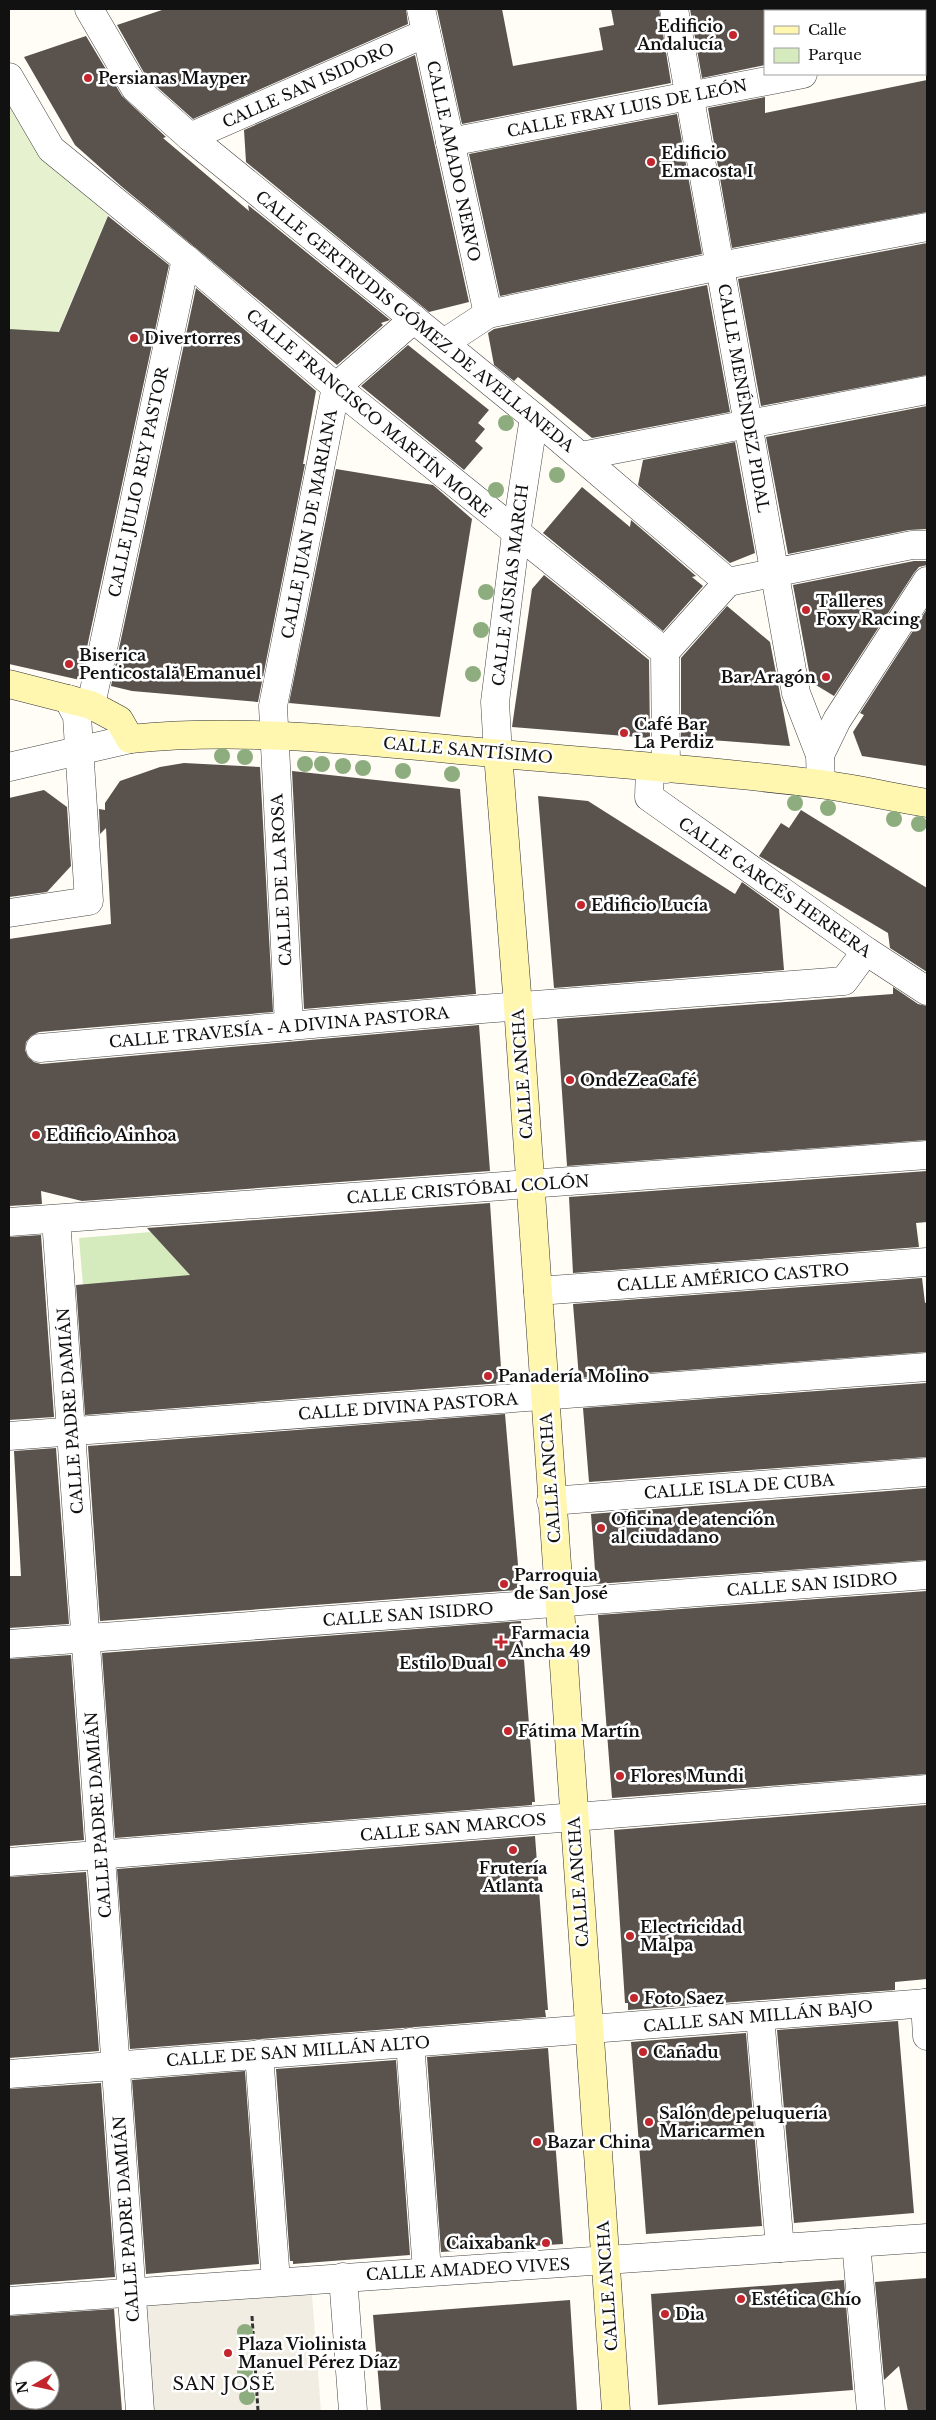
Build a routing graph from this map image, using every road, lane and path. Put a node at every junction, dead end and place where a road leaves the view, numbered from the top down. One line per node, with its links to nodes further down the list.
1 (674, 9): 6 (street, CALLE MENÉNDEZ PIDAL)
2 (97, 11): 7 (street, CALLE GERTRUDIS GÓMEZ DE AVELLANEDA)
3 (424, 21): 7 (street, CALLE SAN ISIDORO); 8 (street, CALLE AMADO NERVO)
4 (798, 75): 6 (street, CALLE FRAY LUIS DE LEÓN)
5 (9, 77): 10 (street, CALLE FRANCISCO MARTÍN MORE)
6 (690, 96): 8 (street, CALLE FRAY LUIS DE LEÓN); 11 (street, CALLE MENÉNDEZ PIDAL)
7 (190, 137): 13 (street, CALLE GERTRUDIS GÓMEZ DE AVELLANEDA)
8 (450, 142): 12 (street, CALLE AMADO NERVO)
9 (927, 227): 11 (street)
10 (186, 259): 15 (street, CALLE FRANCISCO MARTÍN MORE); 27 (street, CALLE JULIO REY PASTOR)
11 (720, 266): 12 (street); 18 (street, CALLE MENÉNDEZ PIDAL)
12 (488, 314): 14 (street)
13 (414, 319): 14 (street, CALLE GERTRUDIS GÓMEZ DE AVELLANEDA); 15 (street, CALLE JUAN DE MARIANA)
14 (444, 343): 17 (street, CALLE GERTRUDIS GÓMEZ DE AVELLANEDA)
15 (336, 387): 20 (street, CALLE FRANCISCO MARTÍN MORE); 28 (street, CALLE JUAN DE MARIANA)
16 (927, 390): 18 (street)
17 (534, 417): 19 (street, CALLE GERTRUDIS GÓMEZ DE AVELLANEDA); 20 (street, CALLE AUSIAS MARCH)
18 (749, 424): 19 (street); 22 (street, CALLE MENÉNDEZ PIDAL)
19 (581, 456): 24 (street, CALLE GERTRUDIS GÓMEZ DE AVELLANEDA)
20 (516, 534): 25 (street, CALLE FRANCISCO MARTÍN MORE); 31 (street, CALLE AUSIAS MARCH)
21 (927, 545): 22 (street)
22 (774, 571): 24 (street); 32 (street, CALLE MENÉNDEZ PIDAL)
23 (927, 581): 32 (street)
24 (728, 582): 25 (street)
25 (665, 652): 34 (street)
26 (9, 684): 27 (main road)
27 (80, 702): 29 (main road); 30 (street)
28 (273, 734): 29 (main road, CALLE SANTÍSIMO); 31 (main road, CALLE SANTÍSIMO); 41 (street, CALLE DE LA ROSA)
29 (130, 739): 30 (street, CALLE SANTÍSIMO)
30 (78, 752): 33 (street, CALLE SANTÍSIMO); 37 (street)
31 (498, 754): 34 (main road, CALLE SANTÍSIMO); 40 (main road, CALLE ANCHA)
32 (820, 755): 35 (street, CALLE MENÉNDEZ PIDAL)
33 (9, 767)
34 (658, 768): 35 (main road, CALLE SANTÍSIMO); 38 (street, CALLE GARCÉS HERRERA)
35 (821, 784): 36 (main road, CALLE SANTÍSIMO)
36 (927, 803)
37 (9, 913)
38 (866, 951): 39 (street, CALLE GARCÉS HERRERA); 40 (street, CALLE TRAVESÍA - A DIVINA PASTORA)
39 (927, 991)
40 (518, 1006): 41 (street, CALLE TRAVESÍA - A DIVINA PASTORA); 44 (main road, CALLE ANCHA)
41 (289, 1026): 42 (street, CALLE TRAVESÍA - A DIVINA PASTORA)
42 (40, 1048)
43 (927, 1155): 44 (street, CALLE CRISTÓBAL COLÓN)
44 (530, 1184): 45 (street, CALLE CRISTÓBAL COLÓN); 48 (main road, CALLE ANCHA)
45 (56, 1219): 46 (street, CALLE CRISTÓBAL COLÓN); 51 (street, CALLE PADRE DAMIÁN)
46 (9, 1222)
47 (927, 1262): 48 (street, CALLE AMÉRICO CASTRO)
48 (538, 1291): 50 (main road, CALLE ANCHA)
49 (927, 1367): 50 (street, CALLE DIVINA PASTORA)
50 (544, 1396): 51 (street, CALLE DIVINA PASTORA); 54 (main road, CALLE ANCHA)
51 (71, 1431): 52 (street, CALLE DIVINA PASTORA); 57 (street, CALLE PADRE DAMIÁN)
52 (9, 1436)
53 (927, 1472): 54 (street, CALLE ISLA DE CUBA)
54 (551, 1501): 56 (main road, CALLE ANCHA)
55 (927, 1575): 56 (street, CALLE SAN ISIDRO)
56 (559, 1604): 57 (street, CALLE SAN ISIDRO); 60 (main road, CALLE ANCHA)
57 (86, 1638): 58 (street, CALLE SAN ISIDRO); 61 (street, CALLE PADRE DAMIÁN)
58 (9, 1644)
59 (927, 1789): 60 (street, CALLE SAN MARCOS)
60 (574, 1817): 61 (street, CALLE SAN MARCOS); 65 (main road, CALLE ANCHA)
61 (101, 1854): 62 (street, CALLE SAN MARCOS); 69 (street, CALLE PADRE DAMIÁN)
62 (9, 1862)
63 (926, 2003): 64 (street, CALLE SAN MILLÁN BAJO); 66 (street)
64 (760, 2016): 65 (street, CALLE SAN MILLÁN BAJO); 73 (street)
65 (588, 2029): 67 (street, CALLE DE SAN MILLÁN ALTO); 74 (main road, CALLE ANCHA)
66 (927, 2036)
67 (410, 2042): 68 (street, CALLE DE SAN MILLÁN ALTO); 75 (street)
68 (259, 2054): 69 (street, CALLE DE SAN MILLÁN ALTO); 77 (street)
69 (114, 2066): 70 (street, CALLE DE SAN MILLÁN ALTO); 78 (street, CALLE PADRE DAMIÁN)
70 (9, 2074)
71 (927, 2238): 72 (street, CALLE AMADEO VIVES)
72 (856, 2243): 73 (street, CALLE AMADEO VIVES); 85 (street)
73 (780, 2248): 74 (street, CALLE AMADEO VIVES)
74 (605, 2260): 75 (street, CALLE AMADEO VIVES); 84 (main road, CALLE ANCHA)
75 (427, 2271): 76 (street, CALLE AMADEO VIVES)
76 (343, 2277): 77 (street, CALLE AMADEO VIVES); 83 (street)
77 (276, 2281): 78 (street, CALLE AMADEO VIVES)
78 (132, 2292): 79 (street, CALLE AMADEO VIVES); 81 (street, CALLE PADRE DAMIÁN)
79 (9, 2301)
80 (252, 2323): 82 (path)
81 (140, 2411)
82 (258, 2411)
83 (354, 2411)
84 (616, 2411)
85 (871, 2411)

